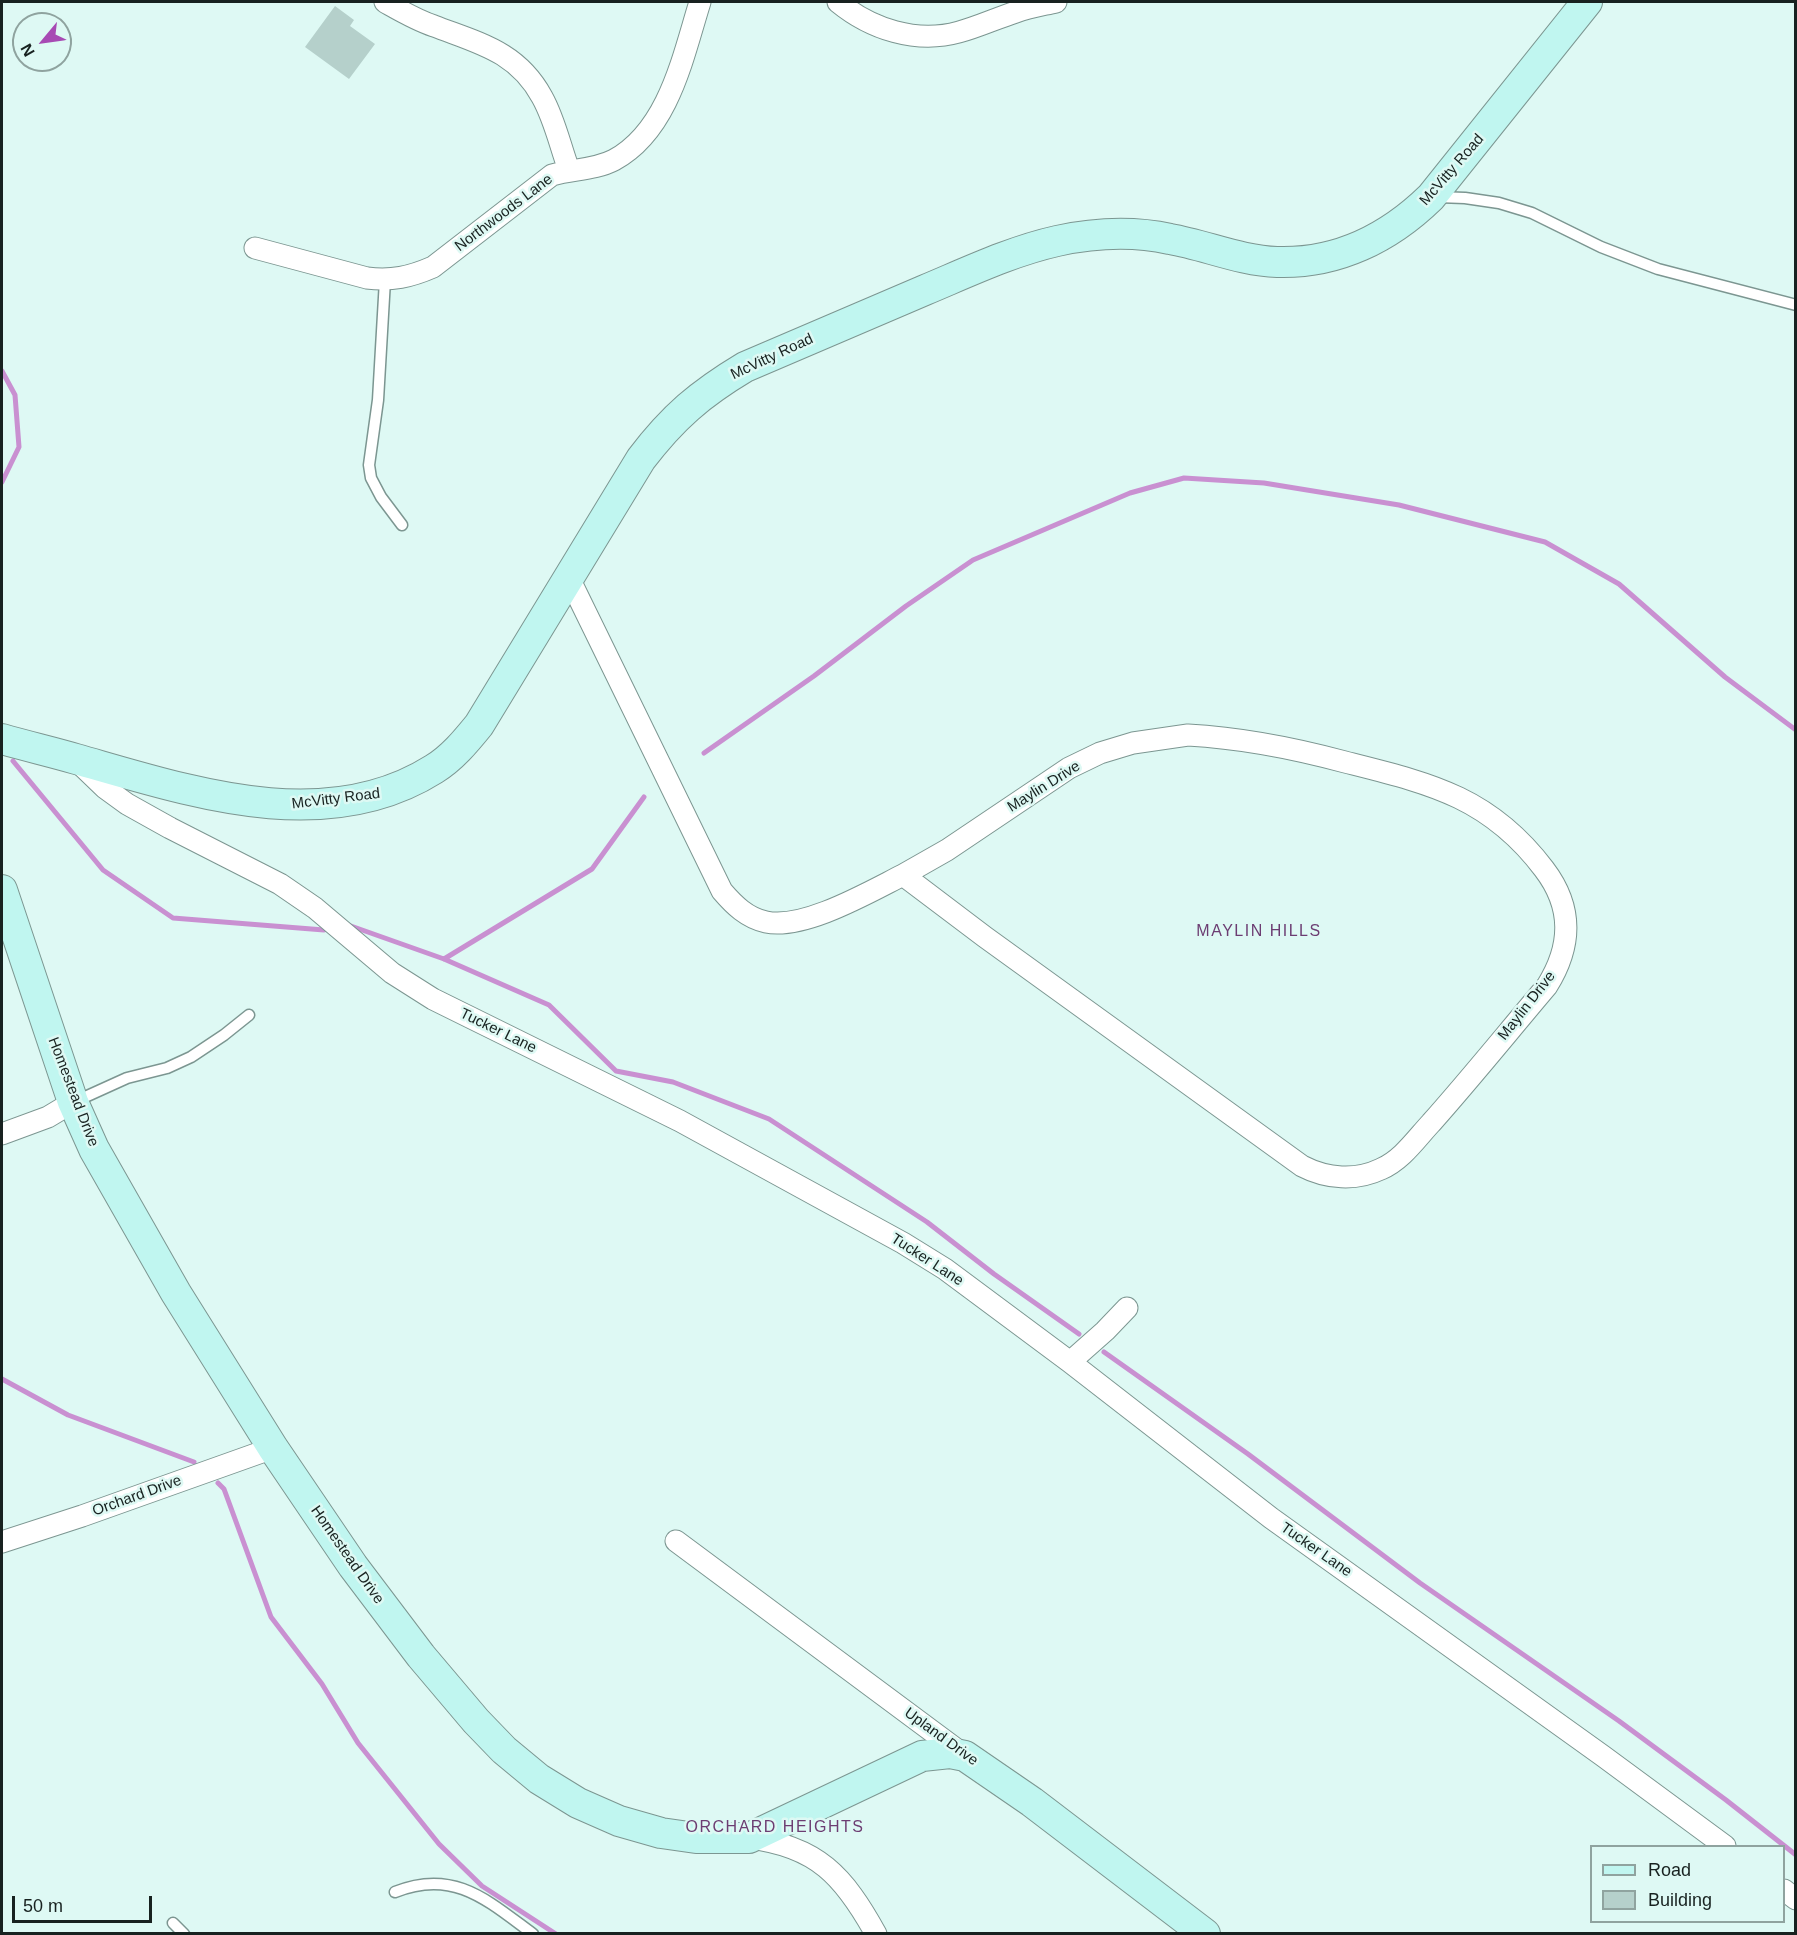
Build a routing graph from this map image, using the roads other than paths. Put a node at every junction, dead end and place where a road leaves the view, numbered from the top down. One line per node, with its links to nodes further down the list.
1 (384, 2): 6 (street)
2 (700, 2): 6 (street, Northwoods Lane)
3 (838, 2): 4 (street)
4 (1056, 2)
5 (1587, 2): 7 (street, McVitty Road)
6 (569, 170): 9 (street, Northwoods Lane)
7 (1431, 197): 10 (lane); 12 (street, McVitty Road)
8 (255, 248): 9 (street, Northwoods Lane)
9 (385, 280): 11 (lane)
10 (1796, 305)
11 (402, 525)
12 (569, 578): 14 (street, McVitty Road); 15 (street, Maylin Drive)
13 (2, 739): 14 (street, McVitty Road)
14 (76, 759): 21 (street, Tucker Lane)
15 (903, 875): 15 (street, Maylin Drive)
16 (2, 890): 18 (street, Homestead Drive)
17 (249, 1015): 18 (lane)
18 (74, 1102): 19 (street); 22 (street, Homestead Drive)
19 (2, 1134)
20 (1127, 1308): 21 (street)
21 (1070, 1362): 27 (street, Tucker Lane)
22 (273, 1448): 24 (street, Orchard Drive); 26 (street, Homestead Drive)
23 (676, 1541): 25 (street, Upland Drive)
24 (2, 1542)
25 (965, 1756): 26 (street, Homestead Drive); 33 (street, Upland Drive)
26 (749, 1838): 32 (street)
27 (1724, 1845)
28 (395, 1892): 31 (lane)
29 (173, 1923): 30 (lane)
30 (184, 1934)
31 (534, 1934)
32 (876, 1934)
33 (1205, 1934)

